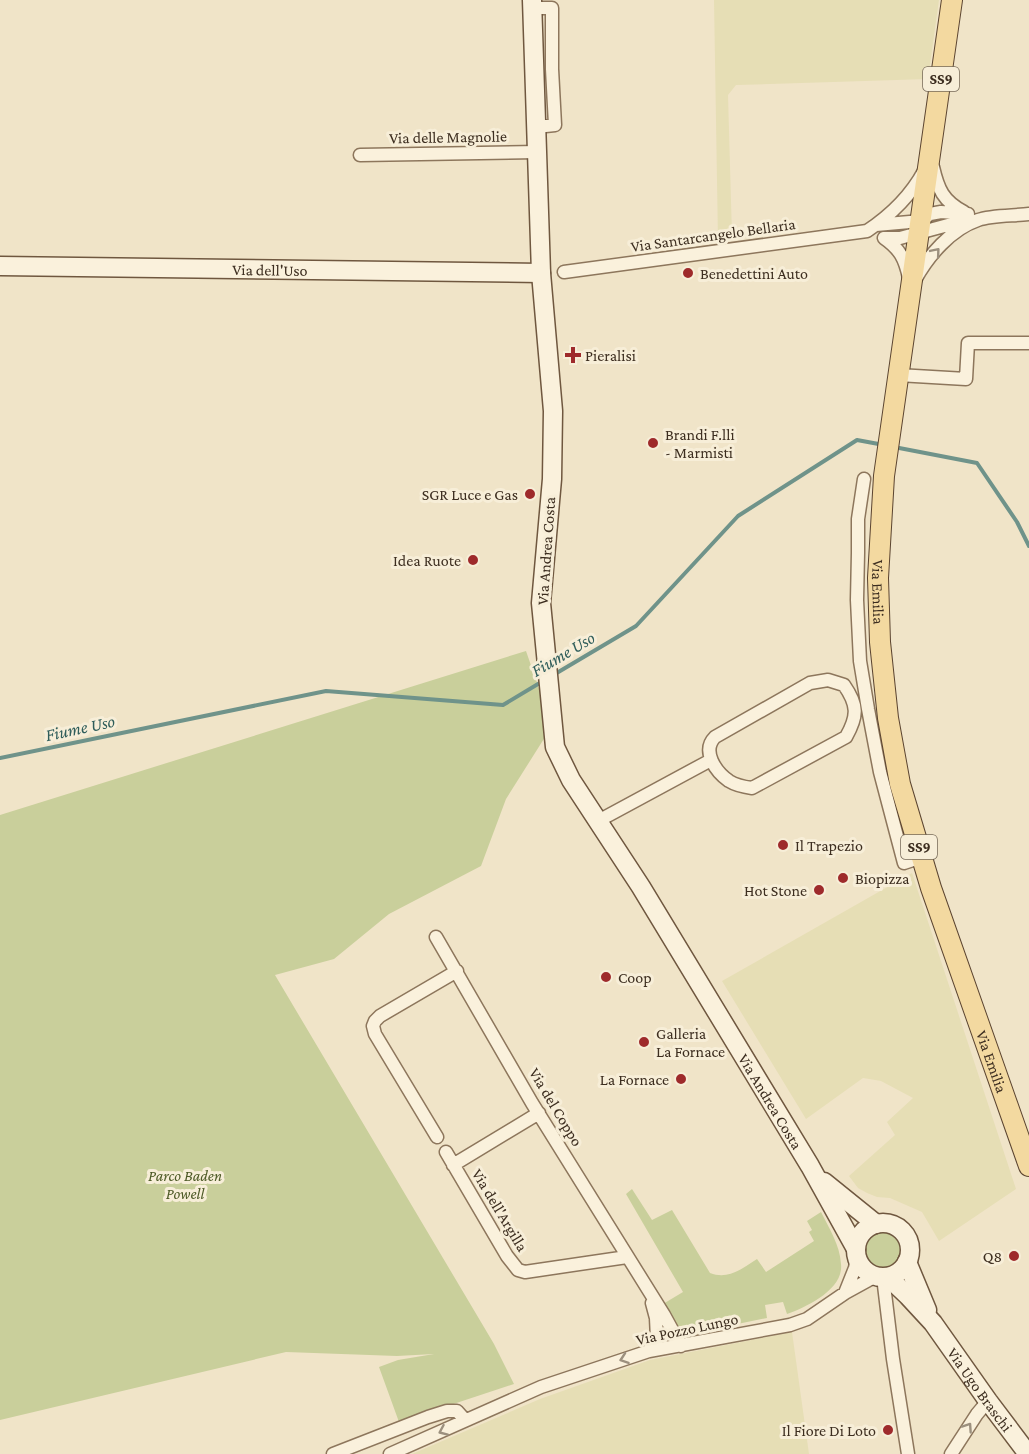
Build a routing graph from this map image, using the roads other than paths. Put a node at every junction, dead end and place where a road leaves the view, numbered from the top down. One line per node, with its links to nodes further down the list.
1 (952, 0): 7 (main road, Via Emilia / SS9)
2 (532, 4): 3 (street); 4 (street, Via Andrea Costa)
3 (552, 4): 4 (street)
4 (536, 127): 5 (street, Via Andrea Costa)
5 (537, 152): 6 (street, Via delle Magnolie); 15 (street, Via Andrea Costa)
6 (360, 156)
7 (930, 157): 9 (street); 10 (main road, Via Emilia / SS9); 11 (street)
8 (1029, 214): 9 (street, Via Santarcangelo Bellaria)
9 (973, 219): 10 (street, Via Santarcangelo Bellaria); 16 (street, Via Santarcangelo Bellaria, one-way to 9)
10 (920, 227): 11 (street, Via Santarcangelo Bellaria); 12 (street, Via Santarcangelo Bellaria); 16 (main road, Via Emilia / SS9)
11 (871, 228): 12 (street, Via Santarcangelo Bellaria); 14 (street, Via Santarcangelo Bellaria)
12 (885, 238): 16 (street)
13 (0, 266): 15 (street, Via dell'Uso)
14 (564, 272)
15 (541, 273): 21 (street, Via Andrea Costa)
16 (911, 289): 18 (main road, Via Emilia / SS9)
17 (1029, 343): 18 (street)
18 (897, 383): 22 (main road, Via Emilia / SS9)
19 (864, 479): 22 (street)
20 (711, 760): 20 (street); 21 (street)
21 (598, 821): 30 (street, Via Andrea Costa)
22 (922, 857): 29 (main road, Via Emilia / SS9)
23 (436, 937): 24 (street, Via del Coppo)
24 (457, 971): 25 (street, Via del Coppo); 26 (street)
25 (539, 1113): 28 (street, Via dell'Argilla); 33 (street, Via del Coppo)
26 (437, 1137)
27 (446, 1152): 28 (street, Via dell'Argilla)
28 (453, 1165): 33 (street, Via dell'Argilla)
29 (1029, 1166)
30 (815, 1174): 31 (street, Via Andrea Costa); 32 (street, Via Andrea Costa)
31 (876, 1224): 32 (street); 34 (street)
32 (857, 1253): 35 (street); 37 (street)
33 (627, 1257): 36 (street, Via del Coppo)
34 (908, 1262): 35 (street); 38 (street, Via Ugo Braschi)
35 (882, 1277): 37 (street, Via Pozzo Lungo); 38 (street, Via Ugo Braschi); 43 (street)
36 (650, 1293): 39 (street, Via del Coppo); 40 (street, Via del Coppo)
37 (845, 1293): 39 (street, Via Pozzo Lungo)
38 (933, 1323): 41 (street, Via Ugo Braschi)
39 (681, 1346): 40 (street, Via Pozzo Lungo)
40 (649, 1351): 42 (street, Via Pozzo Lungo, one-way to 42)
41 (987, 1401): 46 (street, one-way to 41); 47 (street, Via Ugo Braschi)
42 (465, 1420): 44 (street); 45 (street, Via Pozzo Lungo, one-way to 45)
43 (904, 1452)
44 (333, 1454)
45 (390, 1454)
46 (951, 1454)
47 (1028, 1454)

